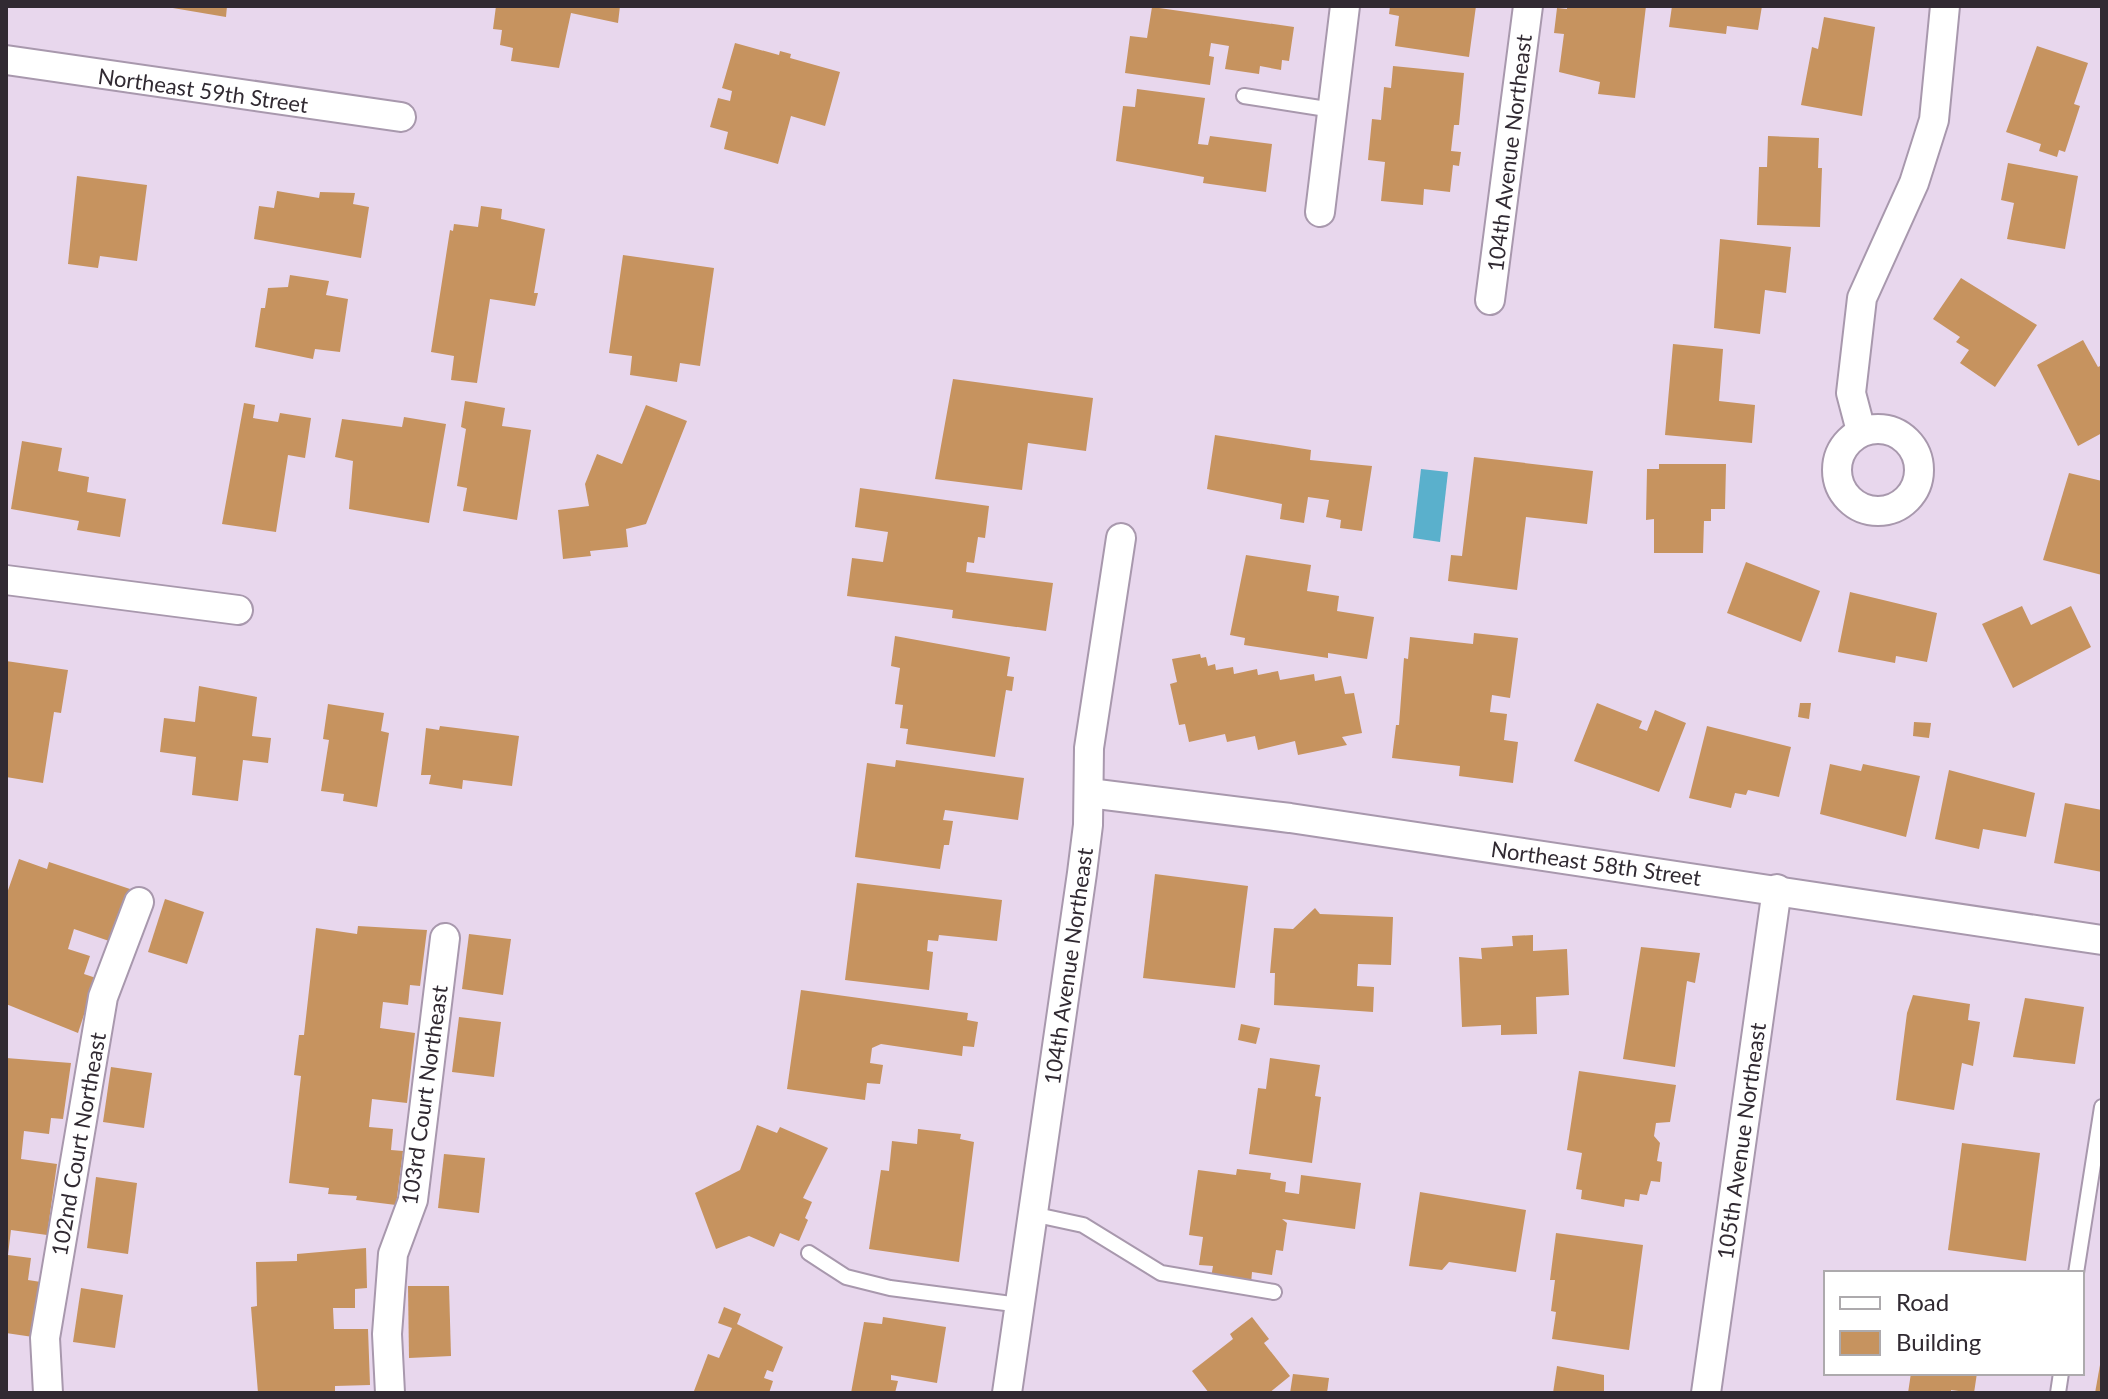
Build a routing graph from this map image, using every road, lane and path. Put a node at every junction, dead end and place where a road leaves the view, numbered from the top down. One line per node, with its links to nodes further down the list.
1 (1345, 6): 6 (street)
2 (1528, 6): 9 (street, 104th Avenue Northeast)
3 (1945, 6): 10 (street)
4 (6, 60): 7 (street, Northeast 59th Street)
5 (1244, 96): 6 (lane)
6 (1333, 110): 8 (street)
7 (401, 117)
8 (1320, 212)
9 (1490, 300)
10 (1861, 431)
11 (1121, 538): 14 (street, 104th Avenue Northeast)
12 (6, 580): 13 (street)
13 (238, 610)
14 (1089, 793): 15 (street, Northeast 58th Street); 20 (street, 104th Avenue Northeast)
15 (1777, 889): 18 (street, Northeast 58th Street); 28 (street, 105th Avenue Northeast)
16 (139, 902): 25 (street, 102nd Court Northeast)
17 (445, 938): 26 (street, 103rd Court Northeast)
18 (2102, 940)
19 (2102, 1107): 22 (lane)
20 (1032, 1214): 23 (lane); 24 (street, 104th Avenue Northeast)
21 (809, 1253): 24 (lane)
22 (2076, 1271)
23 (1274, 1292)
24 (1020, 1305): 27 (street, 104th Avenue Northeast)
25 (48, 1393)
26 (390, 1393)
27 (1007, 1393)
28 (1706, 1393)

